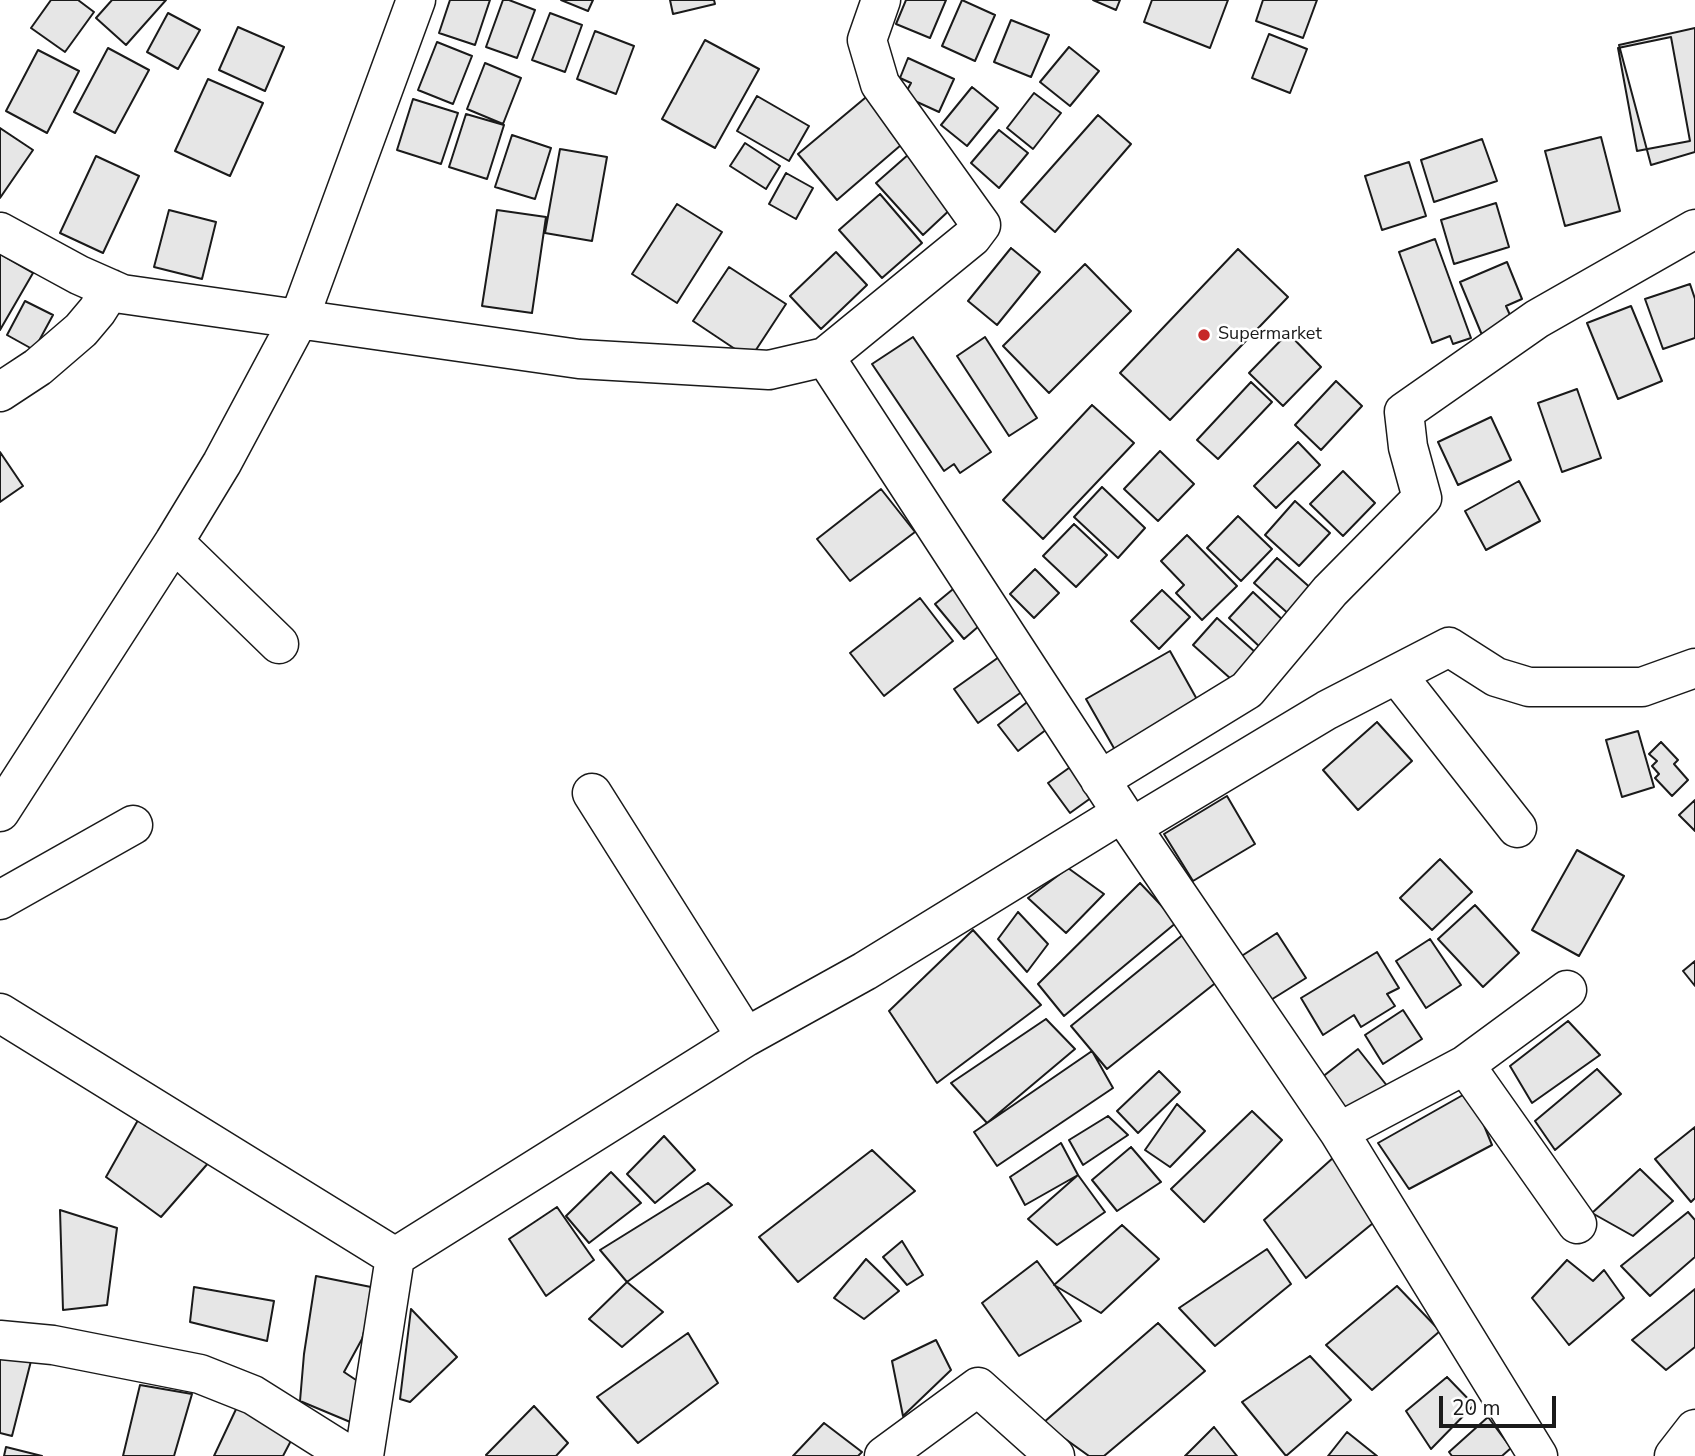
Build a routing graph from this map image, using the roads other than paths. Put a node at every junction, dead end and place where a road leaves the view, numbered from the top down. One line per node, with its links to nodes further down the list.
1 (416, 0): 6 (street)
2 (881, 0): 7 (street)
3 (1695, 229): 13 (street)
4 (0, 232): 5 (street)
5 (111, 289): 6 (street); 8 (street)
6 (299, 319): 7 (street); 9 (street)
7 (825, 357): 13 (street)
8 (0, 392)
9 (174, 542): 10 (street); 15 (street)
10 (279, 644)
11 (1695, 668): 12 (street)
12 (1397, 675): 16 (street); 18 (street)
13 (1100, 780): 16 (street)
14 (592, 793): 22 (street)
15 (0, 812)
16 (1127, 820): 22 (street); 24 (street)
17 (133, 825): 19 (street)
18 (1517, 828)
19 (0, 900)
20 (1567, 990): 23 (street)
21 (0, 1013): 26 (street)
22 (746, 1037): 26 (street)
23 (1465, 1065): 24 (street); 25 (street)
24 (1339, 1132): 33 (street)
25 (1577, 1224)
26 (395, 1257): 30 (street)
27 (0, 1340): 29 (street)
28 (1695, 1429): 34 (street)
29 (350, 1456)
30 (364, 1456)
31 (884, 1456): 32 (street)
32 (1055, 1456)
33 (1538, 1456)
34 (1674, 1456)

